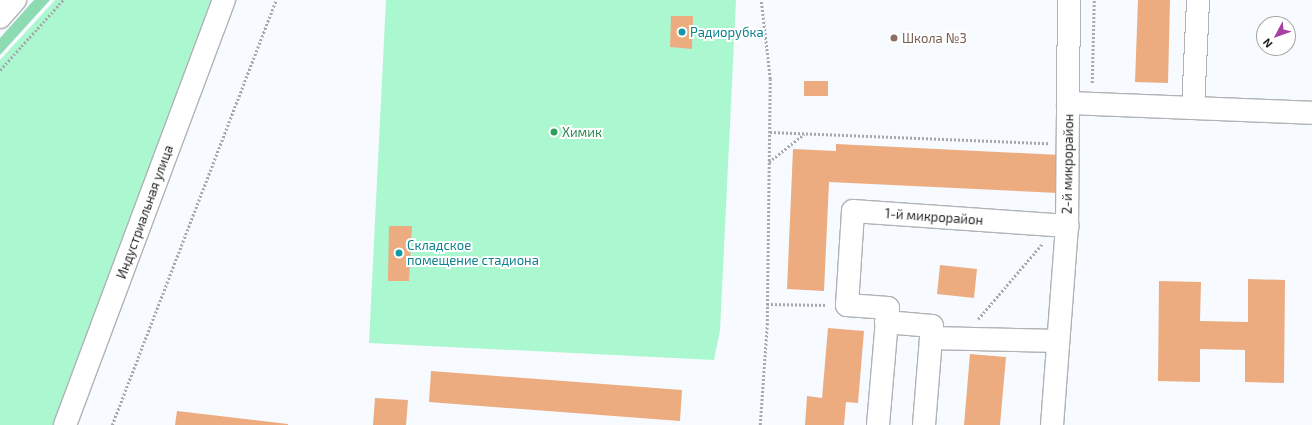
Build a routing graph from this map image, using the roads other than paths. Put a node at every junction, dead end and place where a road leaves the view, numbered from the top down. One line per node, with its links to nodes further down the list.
1 (15, 0): 5 (street)
2 (224, 0): 13 (street, Индустриальная улица)
3 (1069, 0): 6 (street, 2-й микрорайон)
4 (1198, 0): 7 (street)
5 (0, 17)
6 (1068, 103): 7 (street); 9 (street, 2-й микрорайон)
7 (1193, 108): 8 (street)
8 (1312, 114)
9 (1063, 225): 10 (street, 1-й микрорайон); 12 (street)
10 (886, 322): 11 (street); 14 (street)
11 (931, 338): 12 (street); 15 (street)
12 (1058, 342): 16 (street)
13 (65, 425)
14 (878, 425)
15 (924, 425)
16 (1052, 425)

